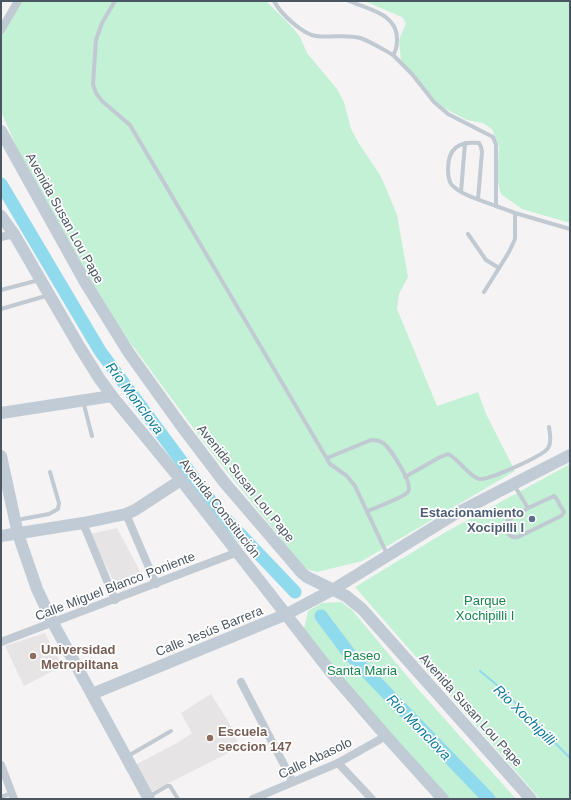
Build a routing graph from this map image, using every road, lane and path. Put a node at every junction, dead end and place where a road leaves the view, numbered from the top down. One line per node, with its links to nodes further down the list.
1 (18, 1): 5 (street)
2 (115, 1): 31 (lane)
3 (274, 1): 6 (lane)
4 (349, 1): 6 (lane)
5 (1, 30)
6 (393, 55): 11 (lane)
7 (1, 131): 46 (street, Avenida Susan Lou Pape)
8 (465, 143): 9 (lane); 9 (lane); 10 (lane)
9 (461, 192): 10 (lane)
10 (478, 199): 11 (lane)
11 (496, 206): 12 (lane)
12 (515, 213): 14 (lane); 18 (lane)
13 (1, 216): 15 (street, Avenida Constitución)
14 (570, 229)
15 (14, 234): 17 (street); 19 (street, Avenida Constitución)
16 (468, 234): 18 (lane)
17 (1, 237)
18 (499, 268): 21 (lane)
19 (41, 280): 20 (lane); 22 (street, Avenida Constitución)
20 (1, 290)
21 (484, 292)
22 (50, 295): 23 (lane); 24 (street, Avenida Constitución)
23 (1, 309)
24 (112, 396): 25 (street); 34 (street, Avenida Constitución)
25 (83, 400): 26 (street); 28 (lane)
26 (1, 413)
27 (549, 427): 33 (lane)
28 (92, 436)
29 (570, 455): 35 (street, Calle Jesús Barrera)
30 (1, 456): 39 (street)
31 (327, 458): 33 (lane); 37 (lane)
32 (50, 472): 39 (lane)
33 (406, 477): 37 (lane)
34 (181, 480): 38 (street); 43 (street, Avenida Constitución)
35 (514, 484): 36 (lane); 44 (street, Calle Jesús Barrera)
36 (528, 508): 36 (lane)
37 (368, 511): 44 (lane)
38 (126, 514): 40 (street); 45 (street)
39 (15, 521): 41 (street)
40 (83, 523): 41 (street); 47 (street)
41 (18, 534): 42 (street); 51 (street)
42 (1, 536)
43 (238, 552): 45 (street, Calle Miguel Blanco Poniente); 48 (street, Avenida Constitución)
44 (388, 555): 46 (street, Calle Jesús Barrera)
45 (156, 584): 47 (street, Calle Miguel Blanco Poniente)
46 (334, 589): 49 (street, Calle Jesús Barrera); 70 (street, Avenida Susan Lou Pape)
47 (115, 600): 51 (street, Calle Miguel Blanco Poniente)
48 (276, 601): 49 (street); 50 (street, Avenida Constitución)
49 (302, 606): 50 (street, Calle Jesús Barrera); 52 (street)
50 (287, 614): 52 (street, Avenida Constitución); 55 (street, Calle Jesús Barrera)
51 (53, 623): 53 (street, Calle Miguel Blanco Poniente); 55 (street)
52 (297, 628): 57 (street, Avenida Constitución)
53 (1, 642)
54 (241, 682): 62 (street)
55 (92, 694): 58 (street)
56 (170, 731): 58 (lane)
57 (386, 736): 59 (street, Calle Abasolo); 69 (street, Avenida Constitución)
58 (126, 757): 65 (street)
59 (338, 764): 62 (street, Calle Abasolo); 68 (street)
60 (1, 765): 61 (street)
61 (4, 782): 63 (street)
62 (293, 782): 67 (street, Calle Abasolo)
63 (13, 796): 64 (lane)
64 (1, 797)
65 (148, 798): 66 (lane)
66 (178, 799)
67 (253, 799)
68 (372, 799)
69 (443, 799)
70 (531, 799)

